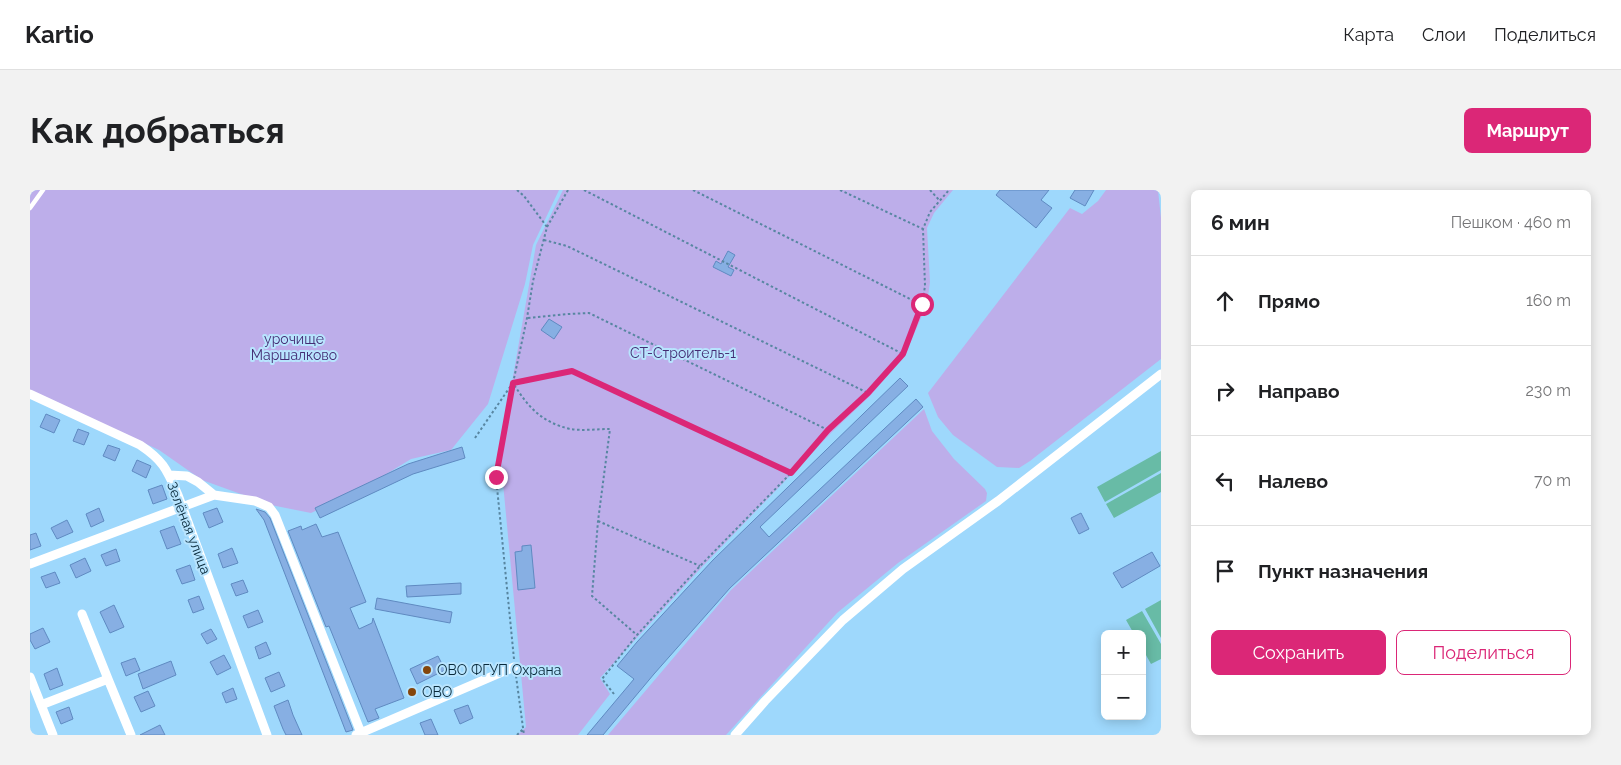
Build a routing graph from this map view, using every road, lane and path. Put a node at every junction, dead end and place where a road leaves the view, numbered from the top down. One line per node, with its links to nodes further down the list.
1 (43, 190): 10 (lane)
2 (517, 190): 11 (path)
3 (568, 190): 11 (path)
4 (584, 190): 16 (path)
5 (694, 190): 14 (path)
6 (840, 190): 12 (path)
7 (930, 190): 9 (path)
8 (949, 190): 9 (path)
9 (940, 201): 12 (path)
10 (30, 208)
11 (547, 227): 13 (path)
12 (923, 229): 14 (path)
13 (544, 240): 15 (path); 19 (path)
14 (922, 304): 16 (path)
15 (527, 318): 18 (path); 21 (path)
16 (903, 354): 19 (path)
17 (1161, 374): 44 (street)
18 (513, 383): 22 (path); 23 (path); 27 (path); 32 (path)
19 (868, 393): 21 (path)
20 (30, 394): 24 (street, Зелёная улица)
21 (828, 430): 23 (path)
22 (475, 438)
23 (791, 473): 29 (path)
24 (169, 475): 25 (street); 26 (street, Зелёная улица)
25 (214, 496): 26 (street); 38 (street)
26 (182, 507): 28 (street); 41 (street, Зелёная улица)
27 (598, 521): 29 (path); 31 (path)
28 (30, 564)
29 (700, 566): 31 (path)
30 (82, 614): 34 (street)
31 (637, 635): 35 (path)
32 (514, 667): 37 (path); 38 (street)
33 (30, 677): 36 (street)
34 (108, 679): 36 (street); 40 (street)
35 (614, 694)
36 (41, 705): 39 (street)
37 (523, 729): 42 (path); 43 (path)
38 (359, 734)
39 (54, 735)
40 (131, 735)
41 (267, 735)
42 (517, 735)
43 (524, 735)
44 (735, 735)

